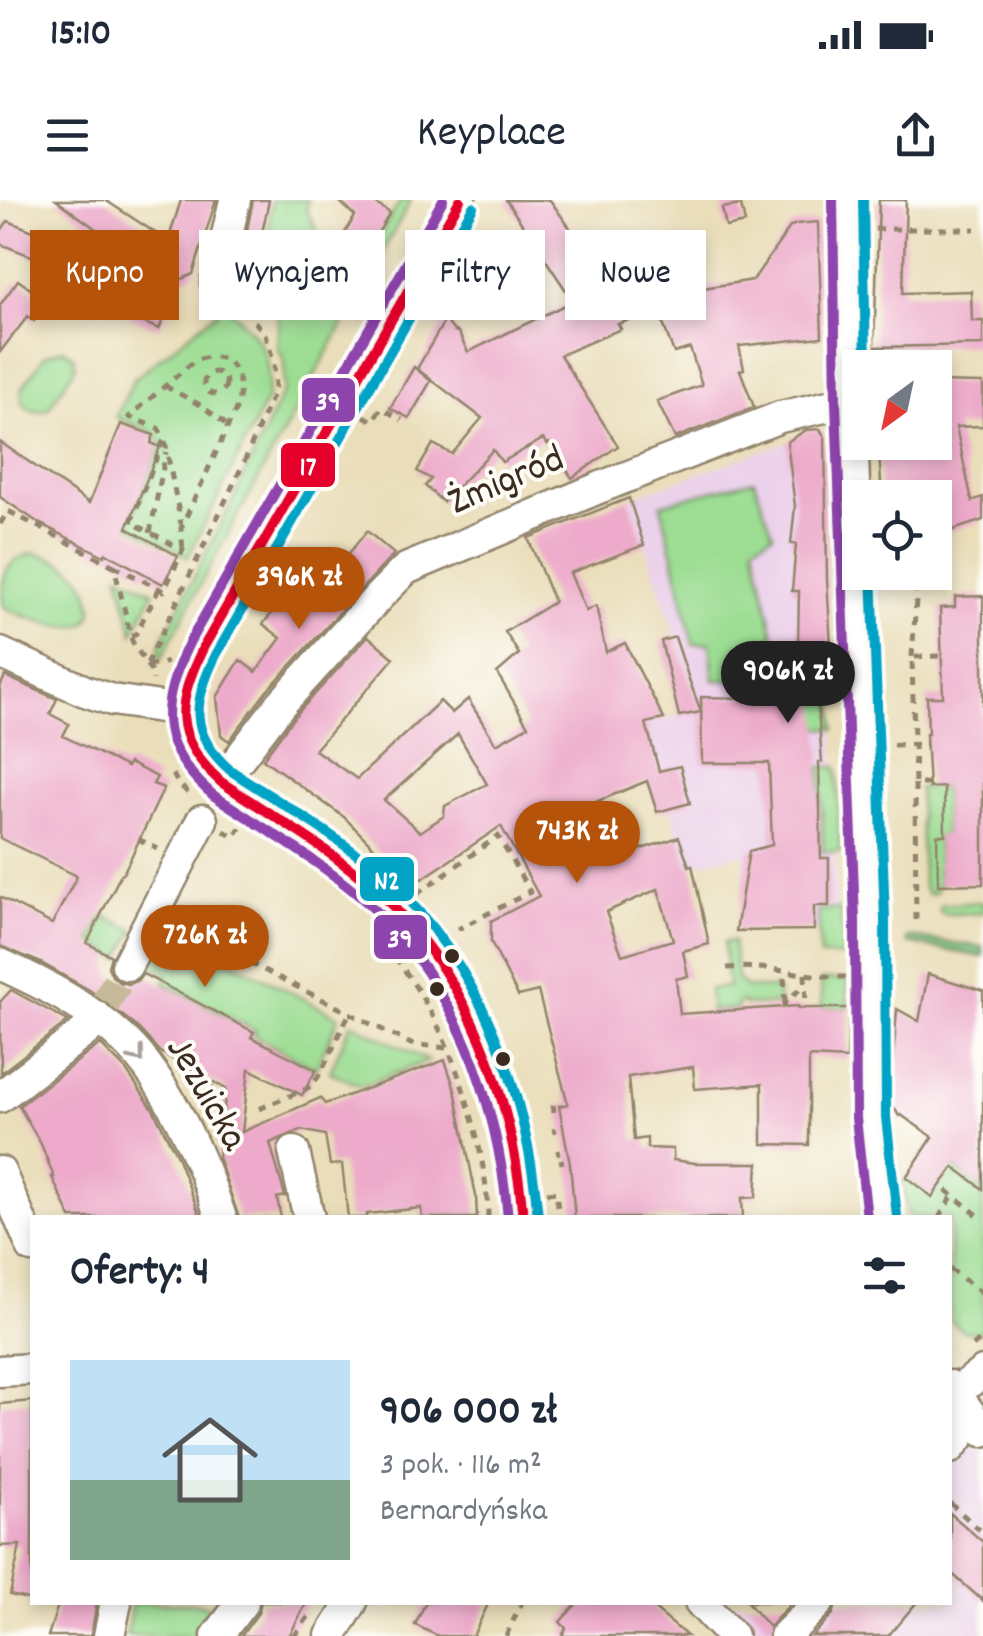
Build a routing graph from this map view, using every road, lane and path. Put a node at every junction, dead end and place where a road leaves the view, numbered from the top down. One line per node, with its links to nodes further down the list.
1 (235, 200): 6 (street)
2 (460, 200): 35 (street)
3 (848, 200): 8 (street)
4 (872, 229): 5 (path)
5 (975, 229)
6 (228, 230)
7 (253, 320): 33 (path)
8 (850, 350)
9 (229, 363): 10 (path); 11 (path); 17 (path)
10 (222, 374): 12 (path); 12 (path)
11 (165, 386): 14 (path); 18 (path)
12 (210, 394): 14 (path)
13 (842, 404): 39 (street, Żmigród)
14 (202, 406): 17 (path)
15 (402, 420): 16 (path)
16 (373, 421)
17 (228, 426): 22 (path)
18 (164, 438): 19 (path); 23 (path)
19 (167, 449): 22 (path); 23 (path)
20 (853, 460): 73 (street)
21 (0, 524): 25 (path)
22 (181, 528): 24 (path)
23 (150, 532): 24 (path)
24 (183, 550): 26 (path)
25 (114, 566): 26 (path); 28 (path)
26 (159, 589): 28 (path)
27 (917, 590): 31 (path)
28 (131, 636): 33 (path)
29 (0, 653): 35 (street)
30 (941, 656): 31 (path)
31 (912, 657): 37 (path)
32 (167, 662): 33 (path)
33 (146, 664): 34 (path)
34 (153, 675)
35 (181, 710): 39 (street)
36 (926, 744): 37 (path)
37 (914, 745): 38 (path); 40 (path)
38 (893, 746)
39 (221, 782): 68 (street)
40 (916, 784): 41 (path); 48 (path)
41 (929, 784)
42 (214, 826): 43 (path); 47 (street)
43 (240, 828)
44 (138, 839): 45 (path)
45 (159, 849)
46 (418, 894): 49 (path)
47 (154, 914): 52 (street); 59 (path)
48 (916, 922)
49 (458, 929)
50 (376, 930): 61 (path)
51 (0, 964): 60 (street, Jezuicka)
52 (127, 965)
53 (727, 968): 54 (path)
54 (790, 972): 55 (path); 57 (path)
55 (805, 974): 56 (path); 57 (path)
56 (849, 977)
57 (806, 986): 58 (path)
58 (806, 1008)
59 (349, 1014): 61 (path); 63 (path)
60 (97, 1017): 62 (street); 69 (street, Jezuicka, one-way to 69)
61 (447, 1048): 71 (path)
62 (4, 1093)
63 (259, 1109)
64 (294, 1152): 70 (street)
65 (0, 1172): 76 (street)
66 (946, 1190): 67 (path)
67 (953, 1195): 74 (path); 75 (path)
68 (528, 1206): 72 (path)
69 (220, 1215)
70 (308, 1215)
71 (488, 1215)
72 (559, 1215)
73 (882, 1215)
74 (941, 1215)
75 (983, 1219)
76 (30, 1242)
77 (952, 1271): 78 (path)
78 (983, 1294)
79 (983, 1337): 80 (path)
80 (977, 1360): 83 (street)
81 (30, 1369): 82 (street)
82 (0, 1371)
83 (952, 1390): 84 (street)
84 (964, 1439)
85 (952, 1505): 86 (path)
86 (983, 1533)
87 (115, 1605): 94 (street)
88 (240, 1605): 95 (street)
89 (348, 1605): 93 (street)
90 (521, 1605): 97 (path)
91 (703, 1605): 98 (street)
92 (815, 1605): 99 (street)
93 (320, 1626): 96 (path)
94 (109, 1636)
95 (217, 1636)
96 (294, 1636)
97 (506, 1636)
98 (732, 1636)
99 (785, 1636)

